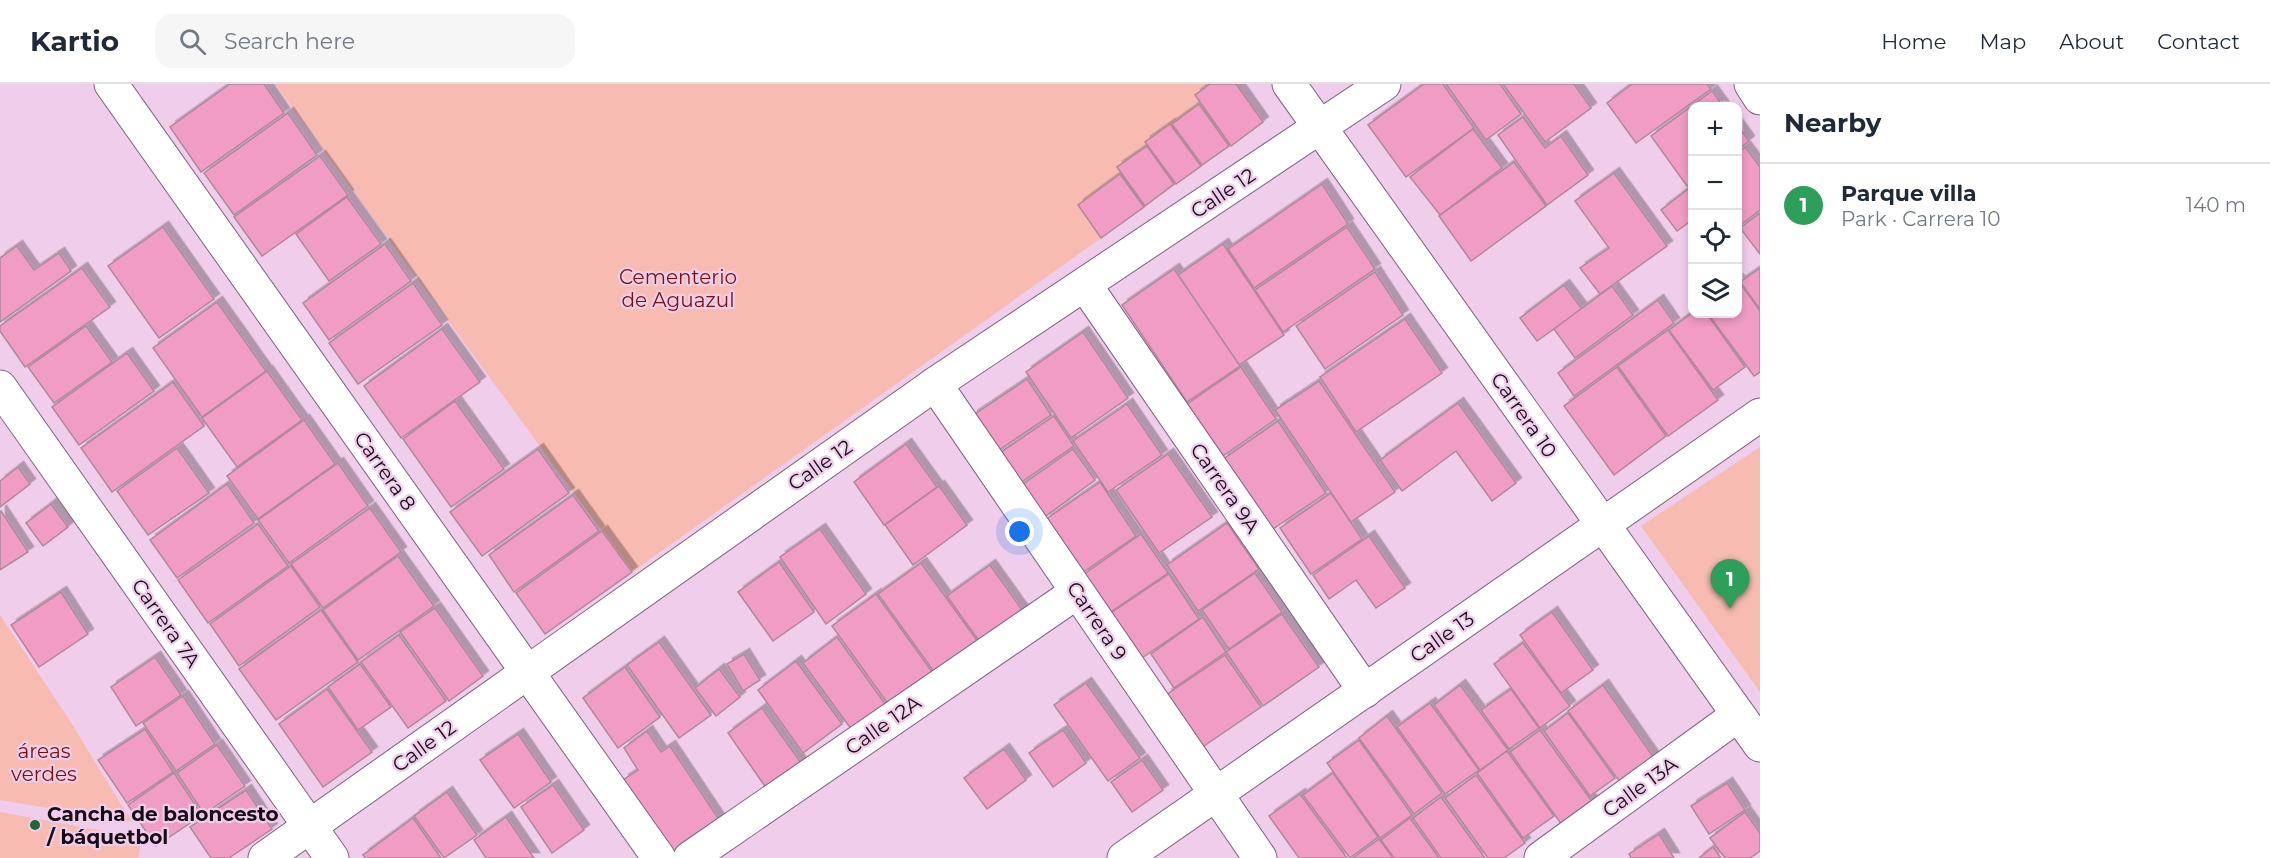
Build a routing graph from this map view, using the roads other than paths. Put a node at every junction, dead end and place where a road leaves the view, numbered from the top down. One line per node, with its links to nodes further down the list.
1 (111, 84): 13 (street, Carrera 8)
2 (1289, 84): 6 (street, Carrera 10)
3 (1384, 84): 6 (street, Calle 12)
4 (1751, 84): 5 (street)
5 (1760, 98)
6 (1320, 128): 7 (street, Calle 12); 11 (street, Carrera 10)
7 (1085, 285): 8 (street, Calle 12); 14 (street, Carrera 9A)
8 (935, 384): 12 (street, Carrera 9); 13 (street, Calle 12)
9 (0, 387): 18 (street, Carrera 7A)
10 (1760, 416): 11 (street, Calle 13)
11 (1603, 525): 14 (street, Calle 13); 15 (street, Carrera 10)
12 (1077, 592): 17 (street, Carrera 9); 22 (street, Calle 12A)
13 (527, 672): 18 (street, Calle 12); 21 (street, Carrera 8)
14 (1365, 691): 17 (street, Calle 13)
15 (1738, 715): 16 (street, Carrera 10); 25 (street, Calle 13A)
16 (1760, 745)
17 (1216, 794): 23 (street, Calle 13); 24 (street, Carrera 9)
18 (310, 828): 19 (street, Calle 12); 20 (street, Carrera 7A)
19 (265, 858)
20 (332, 858)
21 (659, 858)
22 (690, 858)
23 (1124, 858)
24 (1260, 858)
25 (1541, 858)

